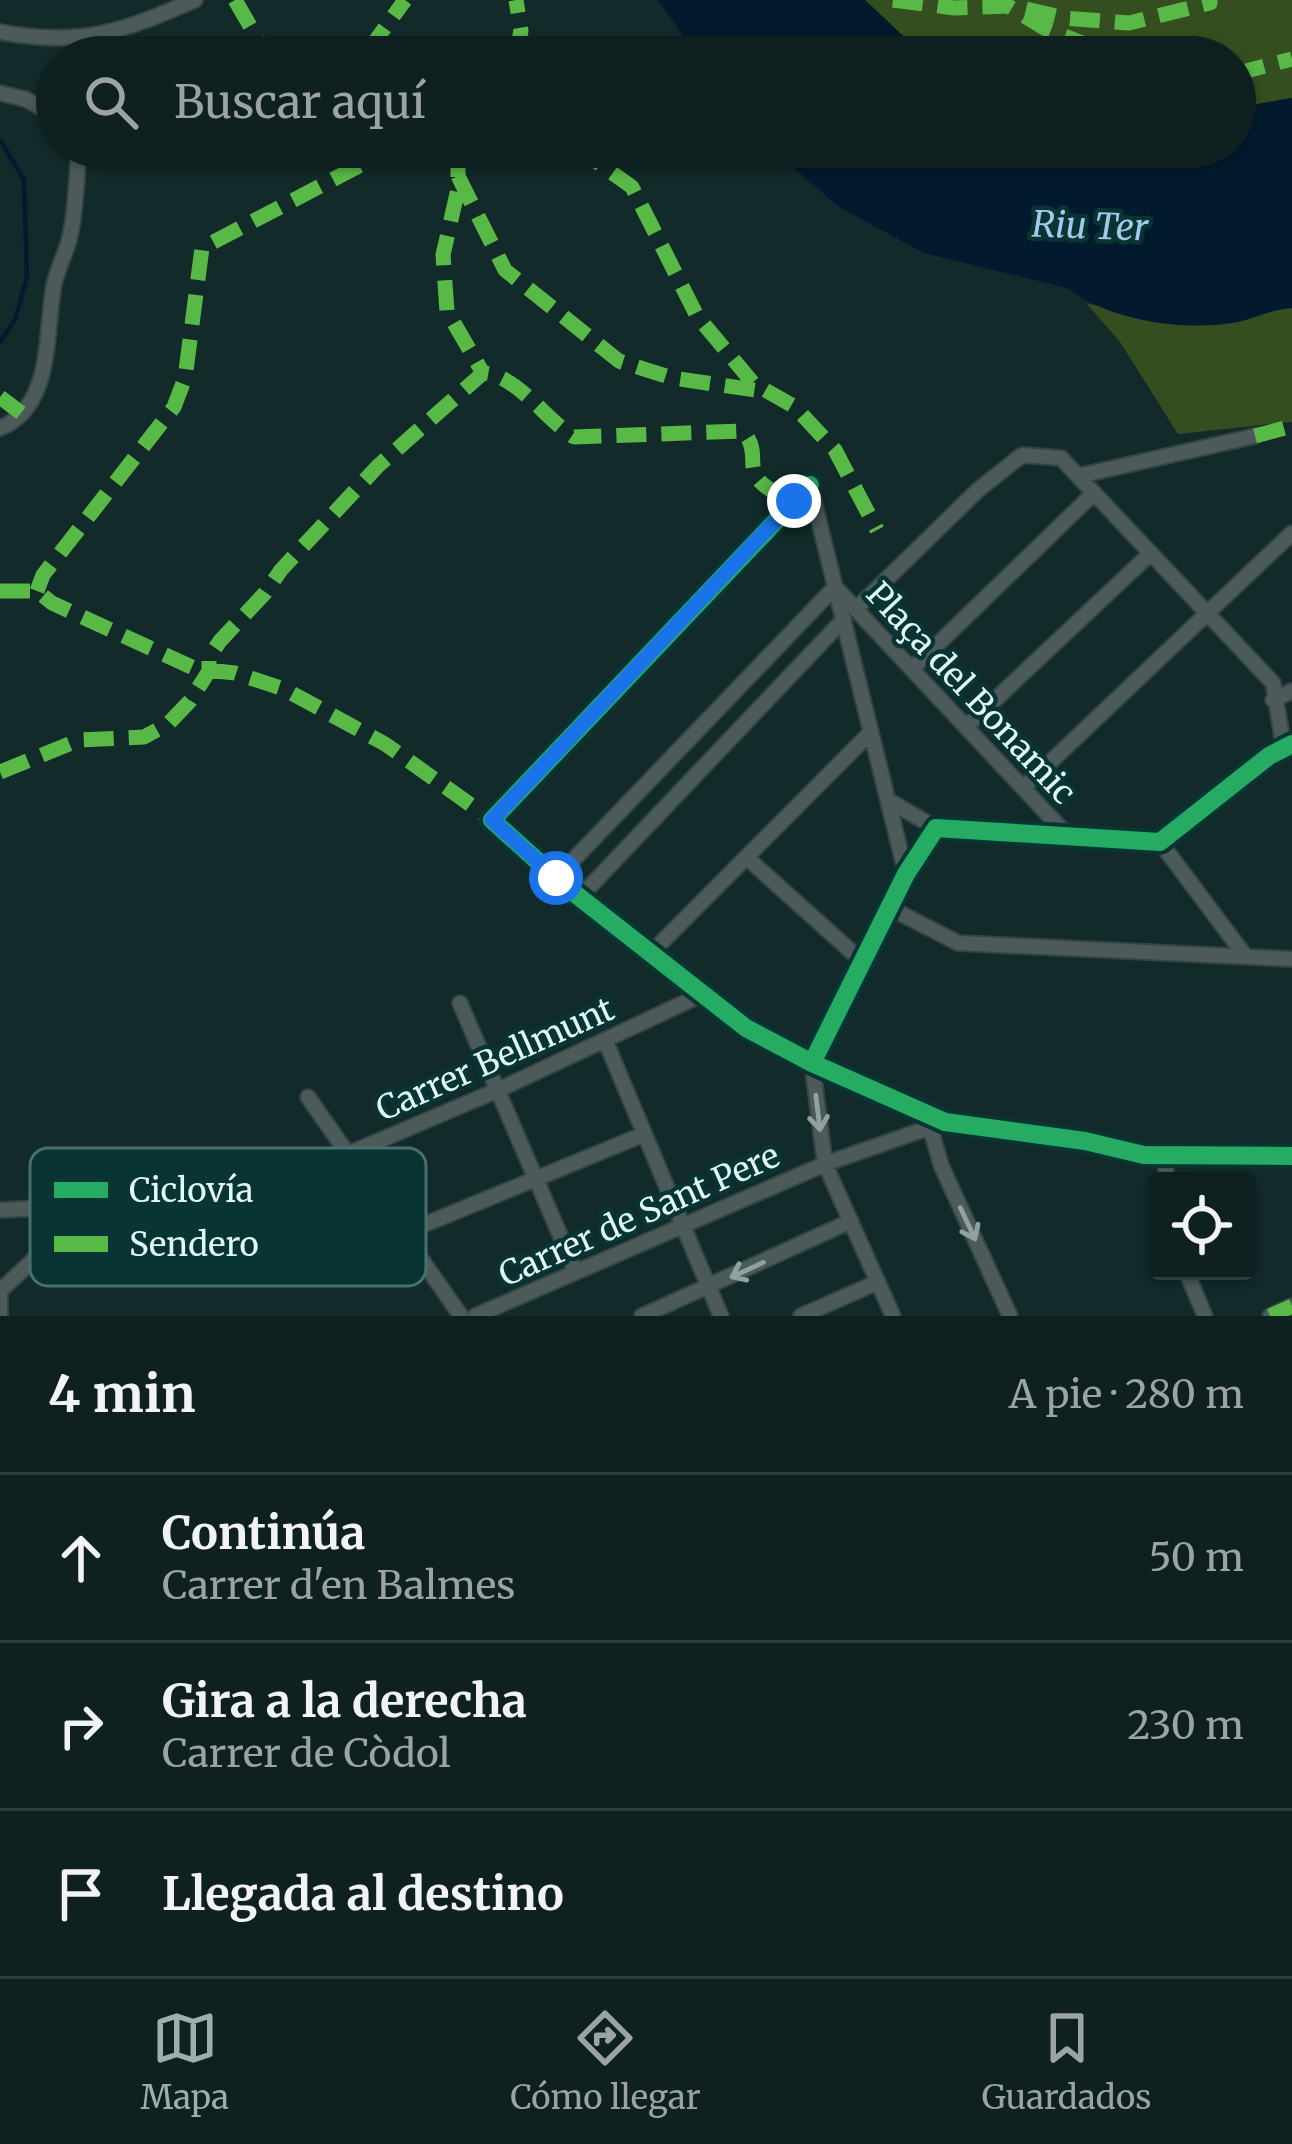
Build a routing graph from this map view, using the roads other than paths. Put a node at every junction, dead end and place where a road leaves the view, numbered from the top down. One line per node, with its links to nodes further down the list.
1 (195, 0): 3 (street)
2 (0, 32): 4 (street)
3 (103, 36)
4 (36, 38)
5 (0, 93): 6 (street)
6 (36, 106)
7 (76, 168): 8 (street)
8 (0, 428)
9 (1256, 436): 10 (street)
10 (1078, 476): 11 (street); 16 (street)
11 (1094, 493): 13 (street); 17 (street)
12 (1292, 532): 15 (street)
13 (1151, 554): 15 (street); 20 (street)
14 (835, 587): 16 (street, Plaça del Bonamic); 30 (street); 30 (street)
15 (1207, 612): 19 (street); 23 (street)
16 (850, 614): 17 (street, Plaça del Bonamic); 21 (street); 31 (street)
17 (912, 669): 20 (street, Plaça del Bonamic)
18 (1292, 691): 19 (street)
19 (1274, 700): 22 (street)
20 (966, 727): 23 (street, Plaça del Bonamic)
21 (871, 732): 24 (street); 28 (street)
22 (1284, 753): 27 (street)
23 (1023, 788): 26 (street, Plaça del Bonamic)
24 (888, 800): 25 (street); 29 (street)
25 (936, 828): 26 (street); 29 (street)
26 (1068, 836): 27 (street)
27 (1160, 842): 34 (street)
28 (746, 857): 33 (street); 36 (street)
29 (906, 874): 32 (street)
30 (556, 878): 31 (street)
31 (580, 897): 33 (street)
32 (890, 908): 34 (street); 36 (street)
33 (651, 953): 37 (street)
34 (1246, 957): 35 (street)
35 (1292, 959)
36 (862, 962): 40 (street)
37 (703, 994): 39 (street, Carrer Bellmunt); 40 (street)
38 (460, 1003): 41 (street)
39 (605, 1040): 41 (street, Carrer Bellmunt); 44 (street)
40 (812, 1063): 43 (street); 49 (street, one-way to 49)
41 (498, 1090): 46 (street, Carrer Bellmunt); 51 (street)
42 (308, 1097): 45 (street)
43 (938, 1126): 47 (street); 49 (street, Carrer de Sant Pere); 72 (street, one-way to 72)
44 (642, 1135): 51 (street); 56 (street)
45 (343, 1148)
46 (361, 1148)
47 (1166, 1154): 48 (street); 50 (street)
48 (1292, 1156)
49 (825, 1164): 54 (street); 56 (street, Carrer de Sant Pere)
50 (1166, 1172)
51 (536, 1179): 55 (street); 59 (street)
52 (30, 1209): 53 (street)
53 (0, 1210)
54 (850, 1222): 61 (street); 62 (street, one-way to 62)
55 (426, 1225)
56 (683, 1225): 59 (street, Carrer de Sant Pere); 62 (street)
57 (30, 1263): 63 (street)
58 (426, 1266): 66 (street)
59 (576, 1272): 67 (street, Carrer de Sant Pere)
60 (1190, 1280): 73 (street)
61 (878, 1282): 70 (street); 71 (street)
62 (709, 1287): 68 (street); 69 (street)
63 (0, 1291): 65 (street)
64 (1292, 1306): 74 (street)
65 (0, 1316)
66 (460, 1316)
67 (475, 1316)
68 (642, 1316)
69 (721, 1316)
70 (801, 1316)
71 (893, 1316)
72 (1010, 1316)
73 (1205, 1316)
74 (1270, 1316)

